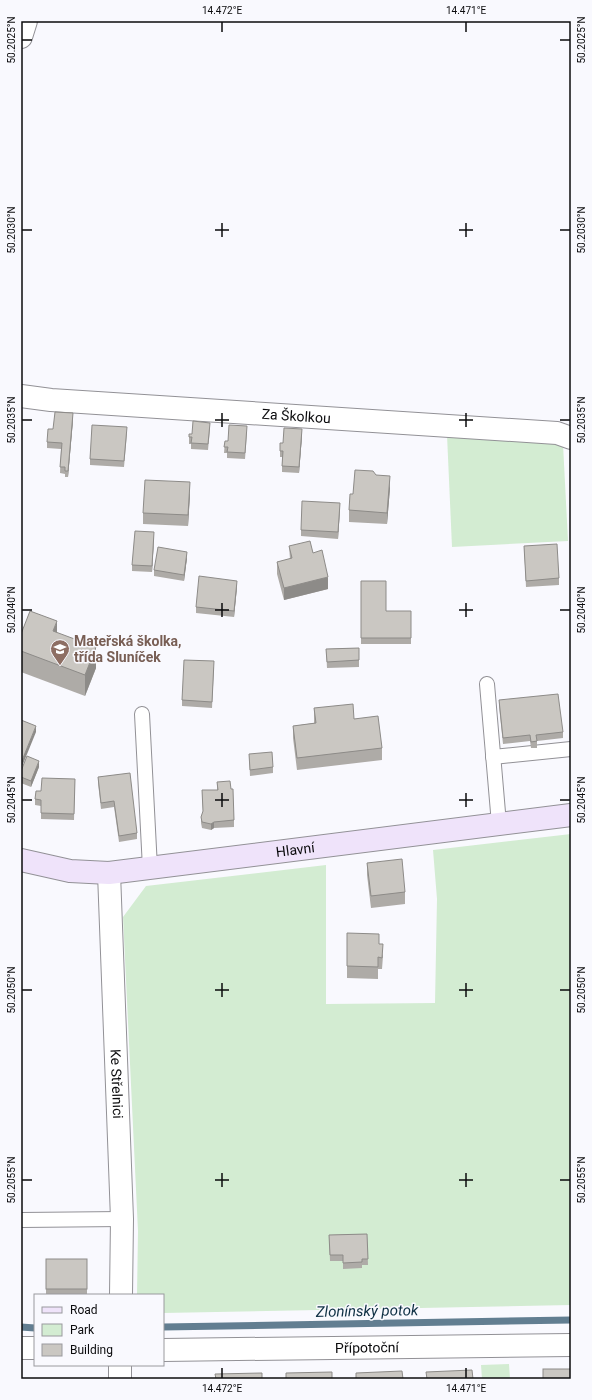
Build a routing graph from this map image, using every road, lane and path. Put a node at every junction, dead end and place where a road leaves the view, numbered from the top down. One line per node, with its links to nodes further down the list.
1 (26, 21): 2 (street)
2 (21, 37)
3 (21, 396): 4 (street, Za Školkou)
4 (571, 438)
5 (487, 684): 8 (lane)
6 (142, 714): 12 (lane)
7 (571, 749): 8 (lane)
8 (493, 757): 10 (lane)
9 (571, 815): 10 (street, Hlavní)
10 (499, 824): 12 (street, Hlavní)
11 (21, 860): 13 (street, Hlavní)
12 (150, 868): 13 (street, Hlavní)
13 (109, 873): 14 (street, Ke Střelnici)
14 (122, 1219): 15 (lane); 16 (street, Ke Střelnici)
15 (21, 1220)
16 (121, 1294)
17 (571, 1344): 20 (street, Přípotoční)
18 (21, 1348): 19 (street)
19 (34, 1348)
20 (164, 1350)
21 (120, 1366): 22 (street)
22 (120, 1379)

